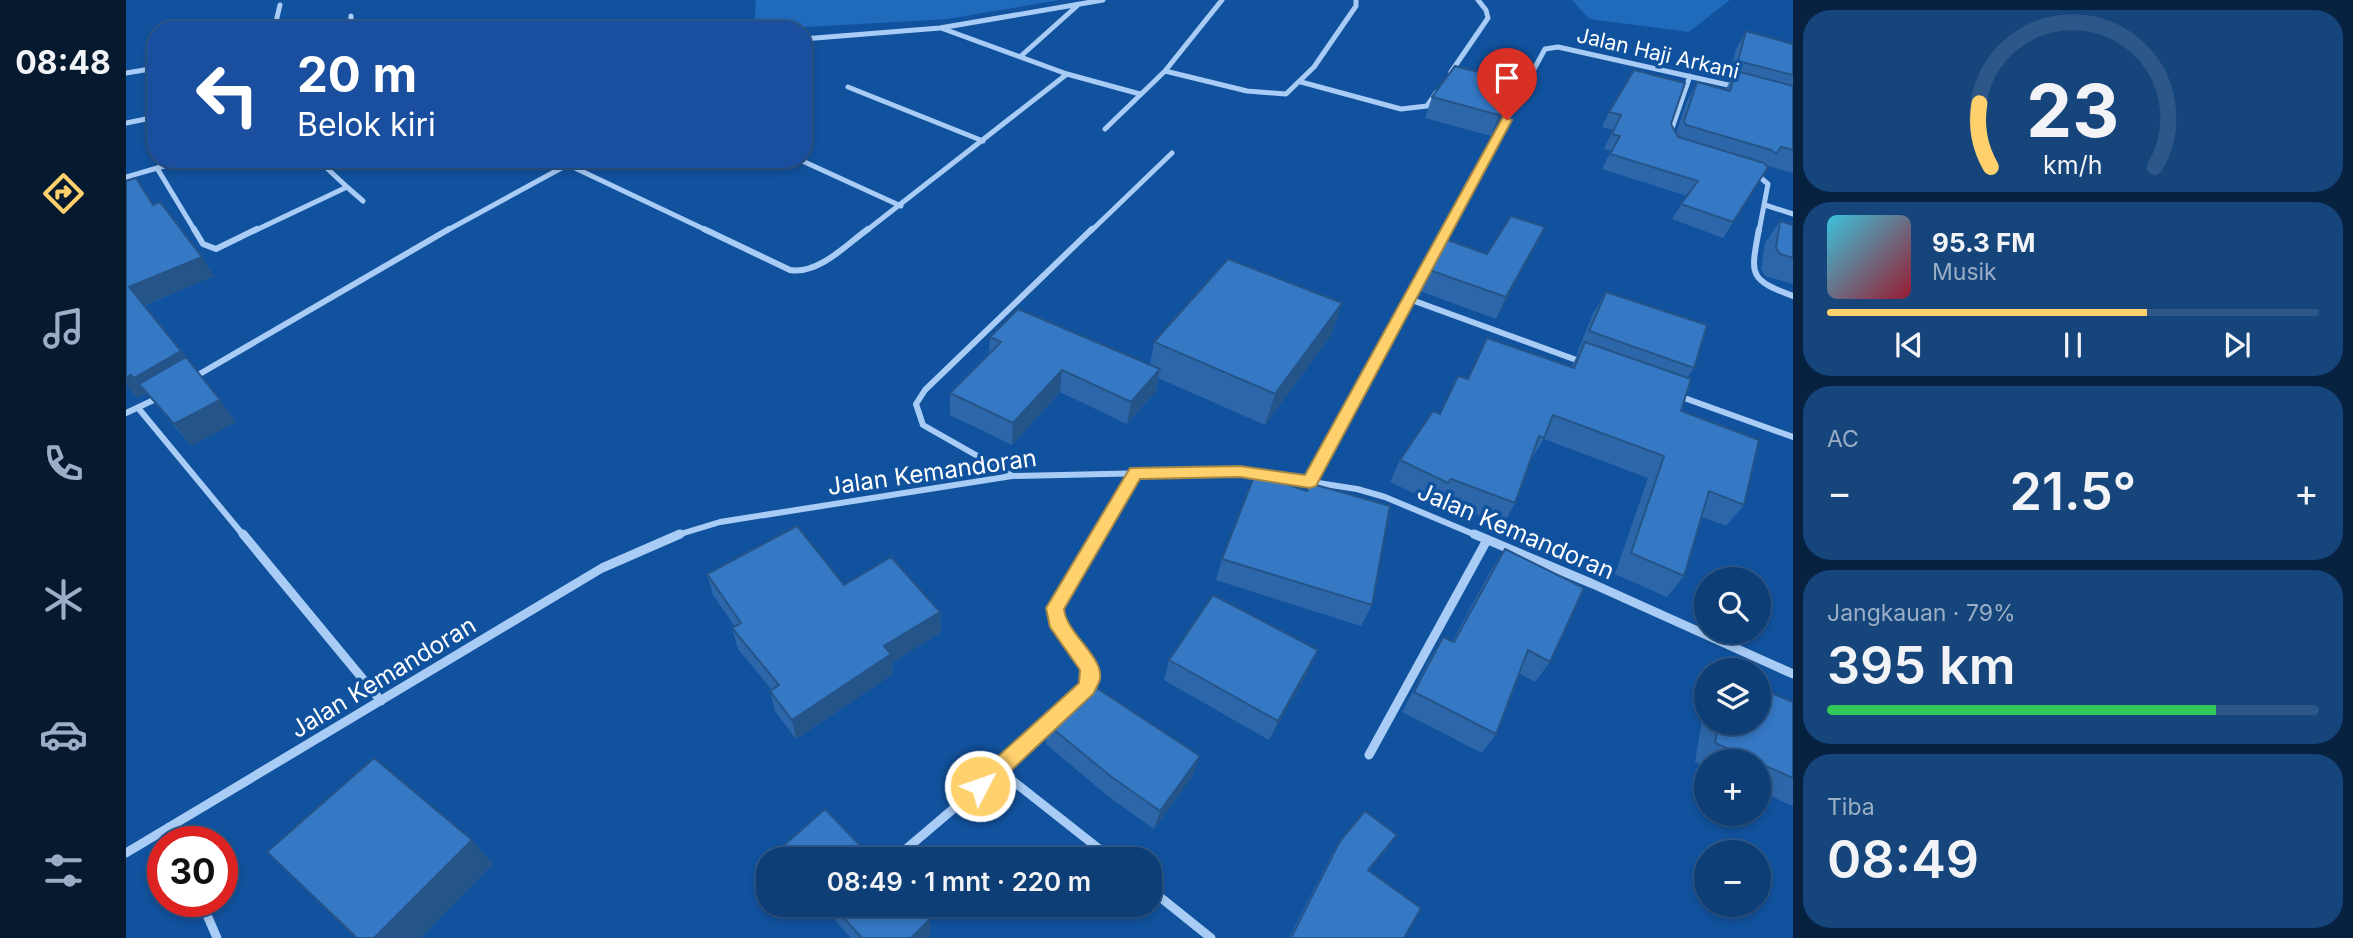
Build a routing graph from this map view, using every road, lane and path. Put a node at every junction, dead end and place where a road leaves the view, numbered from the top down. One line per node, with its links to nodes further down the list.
1 (1103, 0): 5 (street)
2 (1222, 0): 14 (street)
3 (1356, 0): 19 (street)
4 (1478, 0): 17 (street)
5 (1078, 4): 10 (street); 12 (street)
6 (280, 5): 8 (street)
7 (351, 16): 9 (street)
8 (276, 21)
9 (351, 21)
10 (940, 28): 11 (street); 12 (street)
11 (812, 38)
12 (1021, 56): 16 (street)
13 (147, 70): 15 (street)
14 (1165, 71): 19 (street); 23 (street)
15 (126, 74)
16 (1067, 74): 23 (street); 28 (street)
17 (1449, 75)
18 (1690, 76): 22 (street, Jalan Haji Arkani); 27 (street); 43 (street, Jalan Haji Arkani)
19 (1301, 82): 20 (street)
20 (1442, 86)
21 (848, 87): 28 (street)
22 (1746, 90)
23 (1140, 94): 26 (street)
24 (147, 119): 25 (street)
25 (126, 123)
26 (1105, 129)
27 (1668, 140)
28 (983, 141): 40 (street)
29 (1172, 153): 52 (street)
30 (812, 165): 40 (street)
31 (157, 168): 36 (street); 37 (street)
32 (327, 168): 37 (street)
33 (561, 168): 45 (street)
34 (572, 168): 40 (street)
35 (1745, 171): 39 (street)
36 (126, 177)
37 (347, 187): 38 (street)
38 (363, 201)
39 (1765, 205): 41 (street); 42 (street)
40 (901, 206)
41 (1793, 215)
42 (1793, 296)
43 (1409, 299): 44 (street); 53 (street, Jalan Haji Arkani)
44 (1588, 364)
45 (186, 382)
46 (1665, 391): 50 (street)
47 (162, 396): 48 (street)
48 (139, 410): 49 (street); 57 (street)
49 (126, 413)
50 (1793, 437)
51 (1135, 473): 52 (street, Jalan Kemandoran); 53 (street, Jalan Kemandoran); 56 (street)
52 (1012, 476): 57 (street, Jalan Kemandoran)
53 (1310, 482): 54 (street, Jalan Kemandoran)
54 (1487, 540): 55 (street, Jalan Kemandoran); 59 (street)
55 (1793, 674)
56 (1076, 697)
57 (381, 701): 61 (street, Jalan Kemandoran)
58 (1067, 706): 60 (street)
59 (1369, 755)
60 (999, 770): 63 (street); 64 (street)
61 (171, 826)
62 (147, 840): 65 (street, Jalan Kemandoran)
63 (909, 847)
64 (1097, 847)
65 (126, 853)
66 (1162, 899): 69 (street)
67 (208, 917): 68 (street)
68 (217, 938)
69 (1211, 938)

